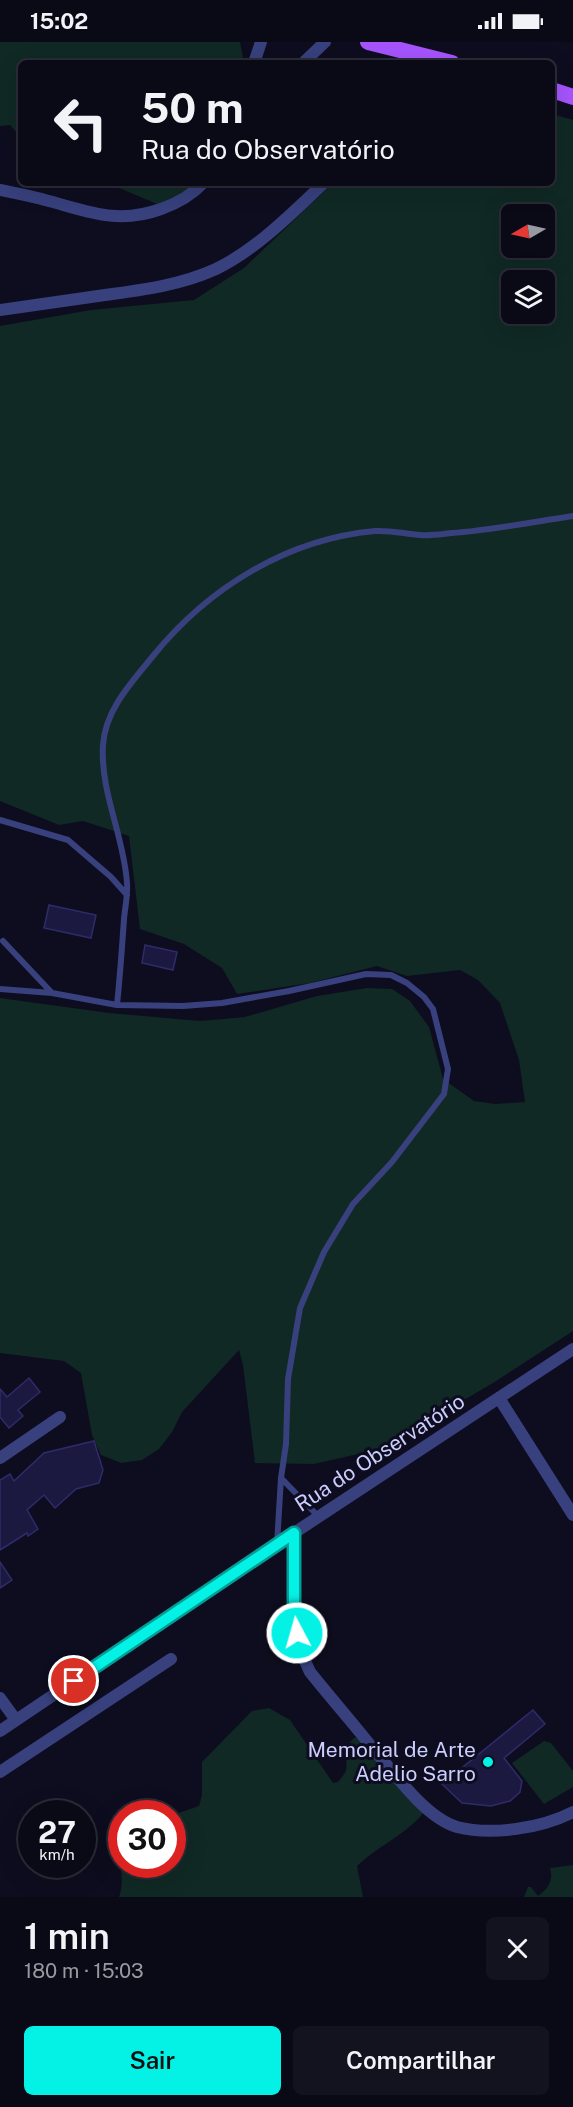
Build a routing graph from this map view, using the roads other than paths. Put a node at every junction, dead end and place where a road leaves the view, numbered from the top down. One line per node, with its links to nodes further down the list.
1 (261, 42): 4 (street)
2 (325, 42): 5 (street)
3 (368, 42): 6 (main road)
4 (255, 60)
5 (306, 60)
6 (437, 60)
7 (555, 91): 8 (main road)
8 (573, 97)
9 (200, 186): 11 (street)
10 (321, 186): 12 (street)
11 (0, 190)
12 (0, 310)
13 (573, 516): 15 (lane)
14 (0, 820): 15 (lane)
15 (127, 895): 19 (lane)
16 (3, 941): 18 (lane)
17 (0, 989): 18 (lane)
18 (52, 993): 19 (lane)
19 (117, 1005): 24 (lane)
20 (573, 1349): 21 (street, Rua do Observatório)
21 (499, 1398): 25 (street); 26 (street, Rua do Observatório)
22 (60, 1417): 23 (street)
23 (0, 1458)
24 (280, 1479): 26 (lane); 28 (lane)
25 (573, 1515)
26 (319, 1517): 27 (street, Rua do Observatório)
27 (294, 1533): 28 (street, Rua do Observatório); 34 (street)
28 (277, 1544): 31 (street, Rua do Observatório)
29 (171, 1659): 33 (street)
30 (0, 1698): 31 (street)
31 (16, 1720): 32 (street, Rua do Observatório)
32 (0, 1731)
33 (0, 1772)
34 (573, 1812)

